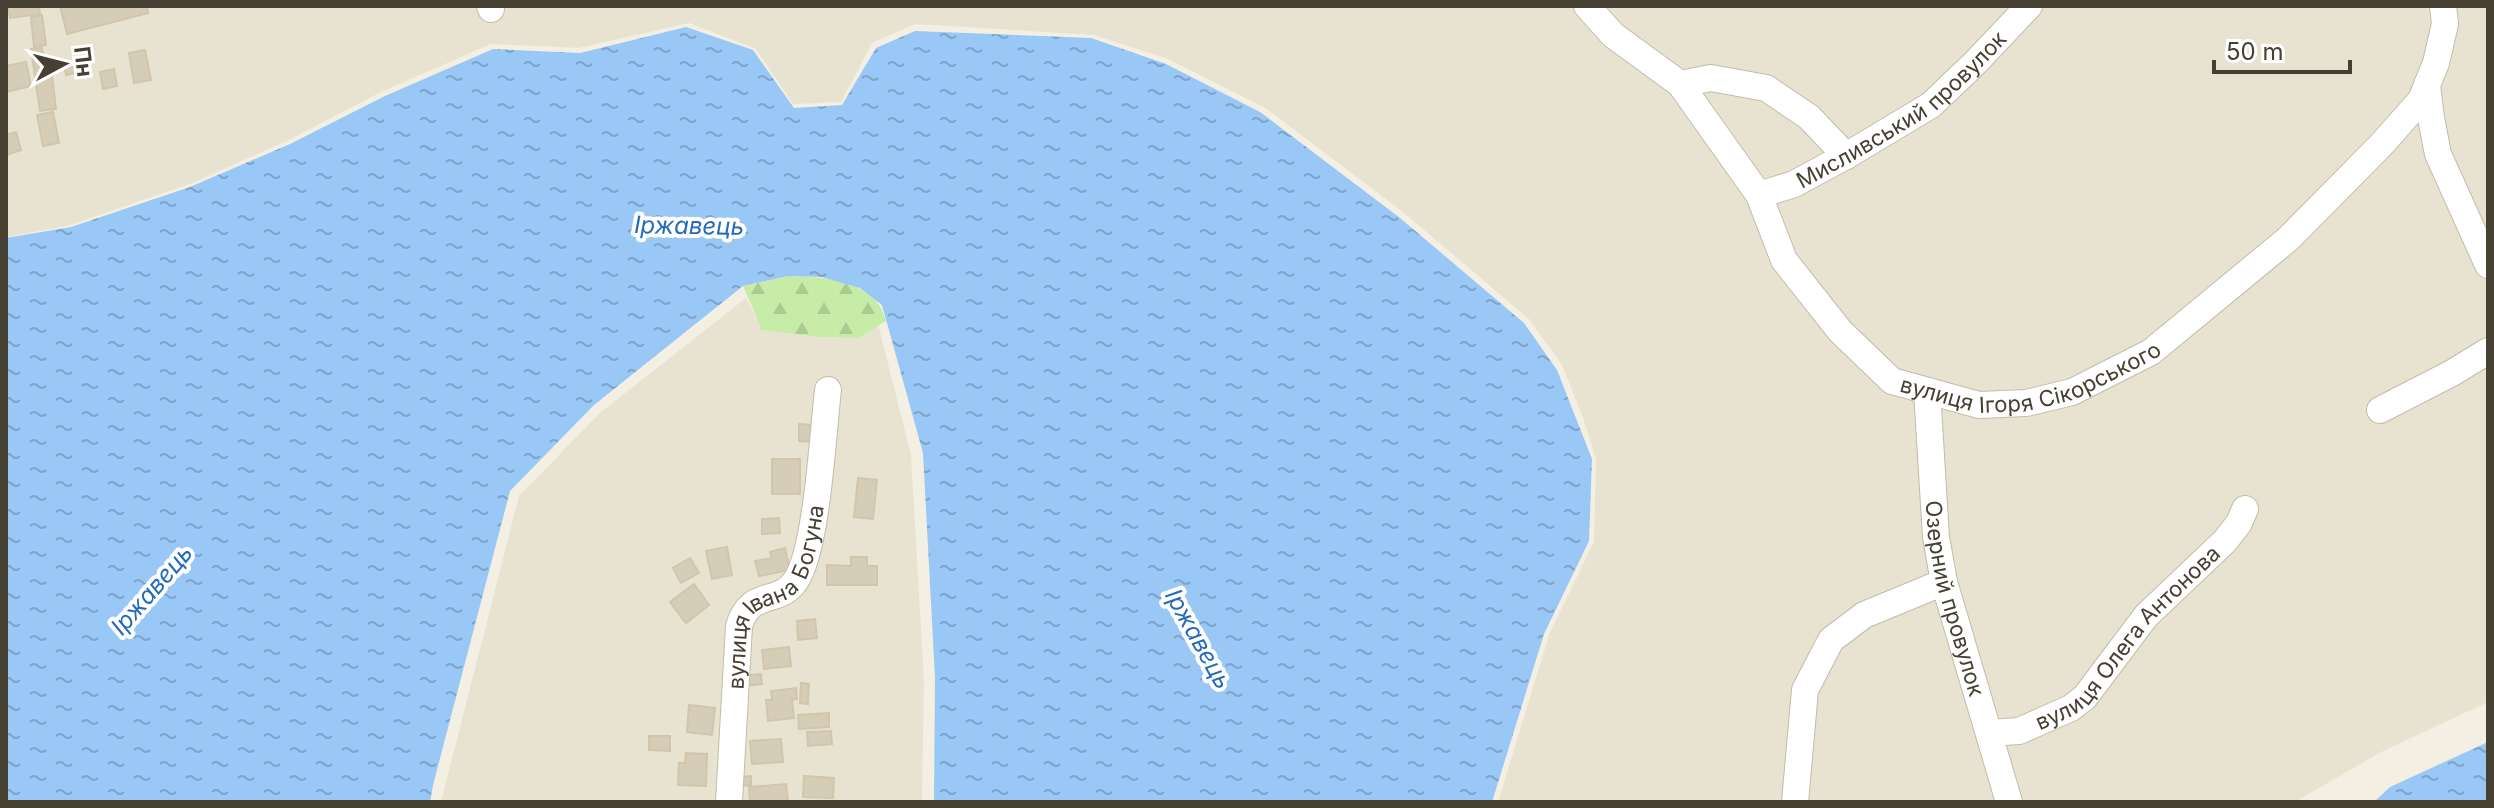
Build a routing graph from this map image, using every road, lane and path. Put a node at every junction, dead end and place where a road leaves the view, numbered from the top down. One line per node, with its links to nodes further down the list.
1 (1587, 6): 4 (street, вулиця Ігоря Сікорського)
2 (2029, 6): 6 (street, Мисливський провулок)
3 (2443, 6): 5 (street)
4 (1680, 84): 6 (street); 7 (street, вулиця Ігоря Сікорського)
5 (2427, 85): 8 (street); 11 (street, вулиця Ігоря Сікорського)
6 (1846, 156): 7 (street, Мисливський провулок)
7 (1759, 195): 11 (street, вулиця Ігоря Сікорського)
8 (2488, 265)
9 (2488, 351): 12 (street)
10 (828, 390): 16 (street, вулиця Івана Богуна)
11 (1927, 391): 14 (street, Озерний провулок)
12 (2380, 410)
13 (2245, 509): 15 (street, вулиця Олега Антонова)
14 (1944, 582): 15 (street, Озерний провулок); 17 (street)
15 (1989, 733): 18 (street, Озерний провулок)
16 (729, 802)
17 (1795, 802)
18 (2009, 802)

